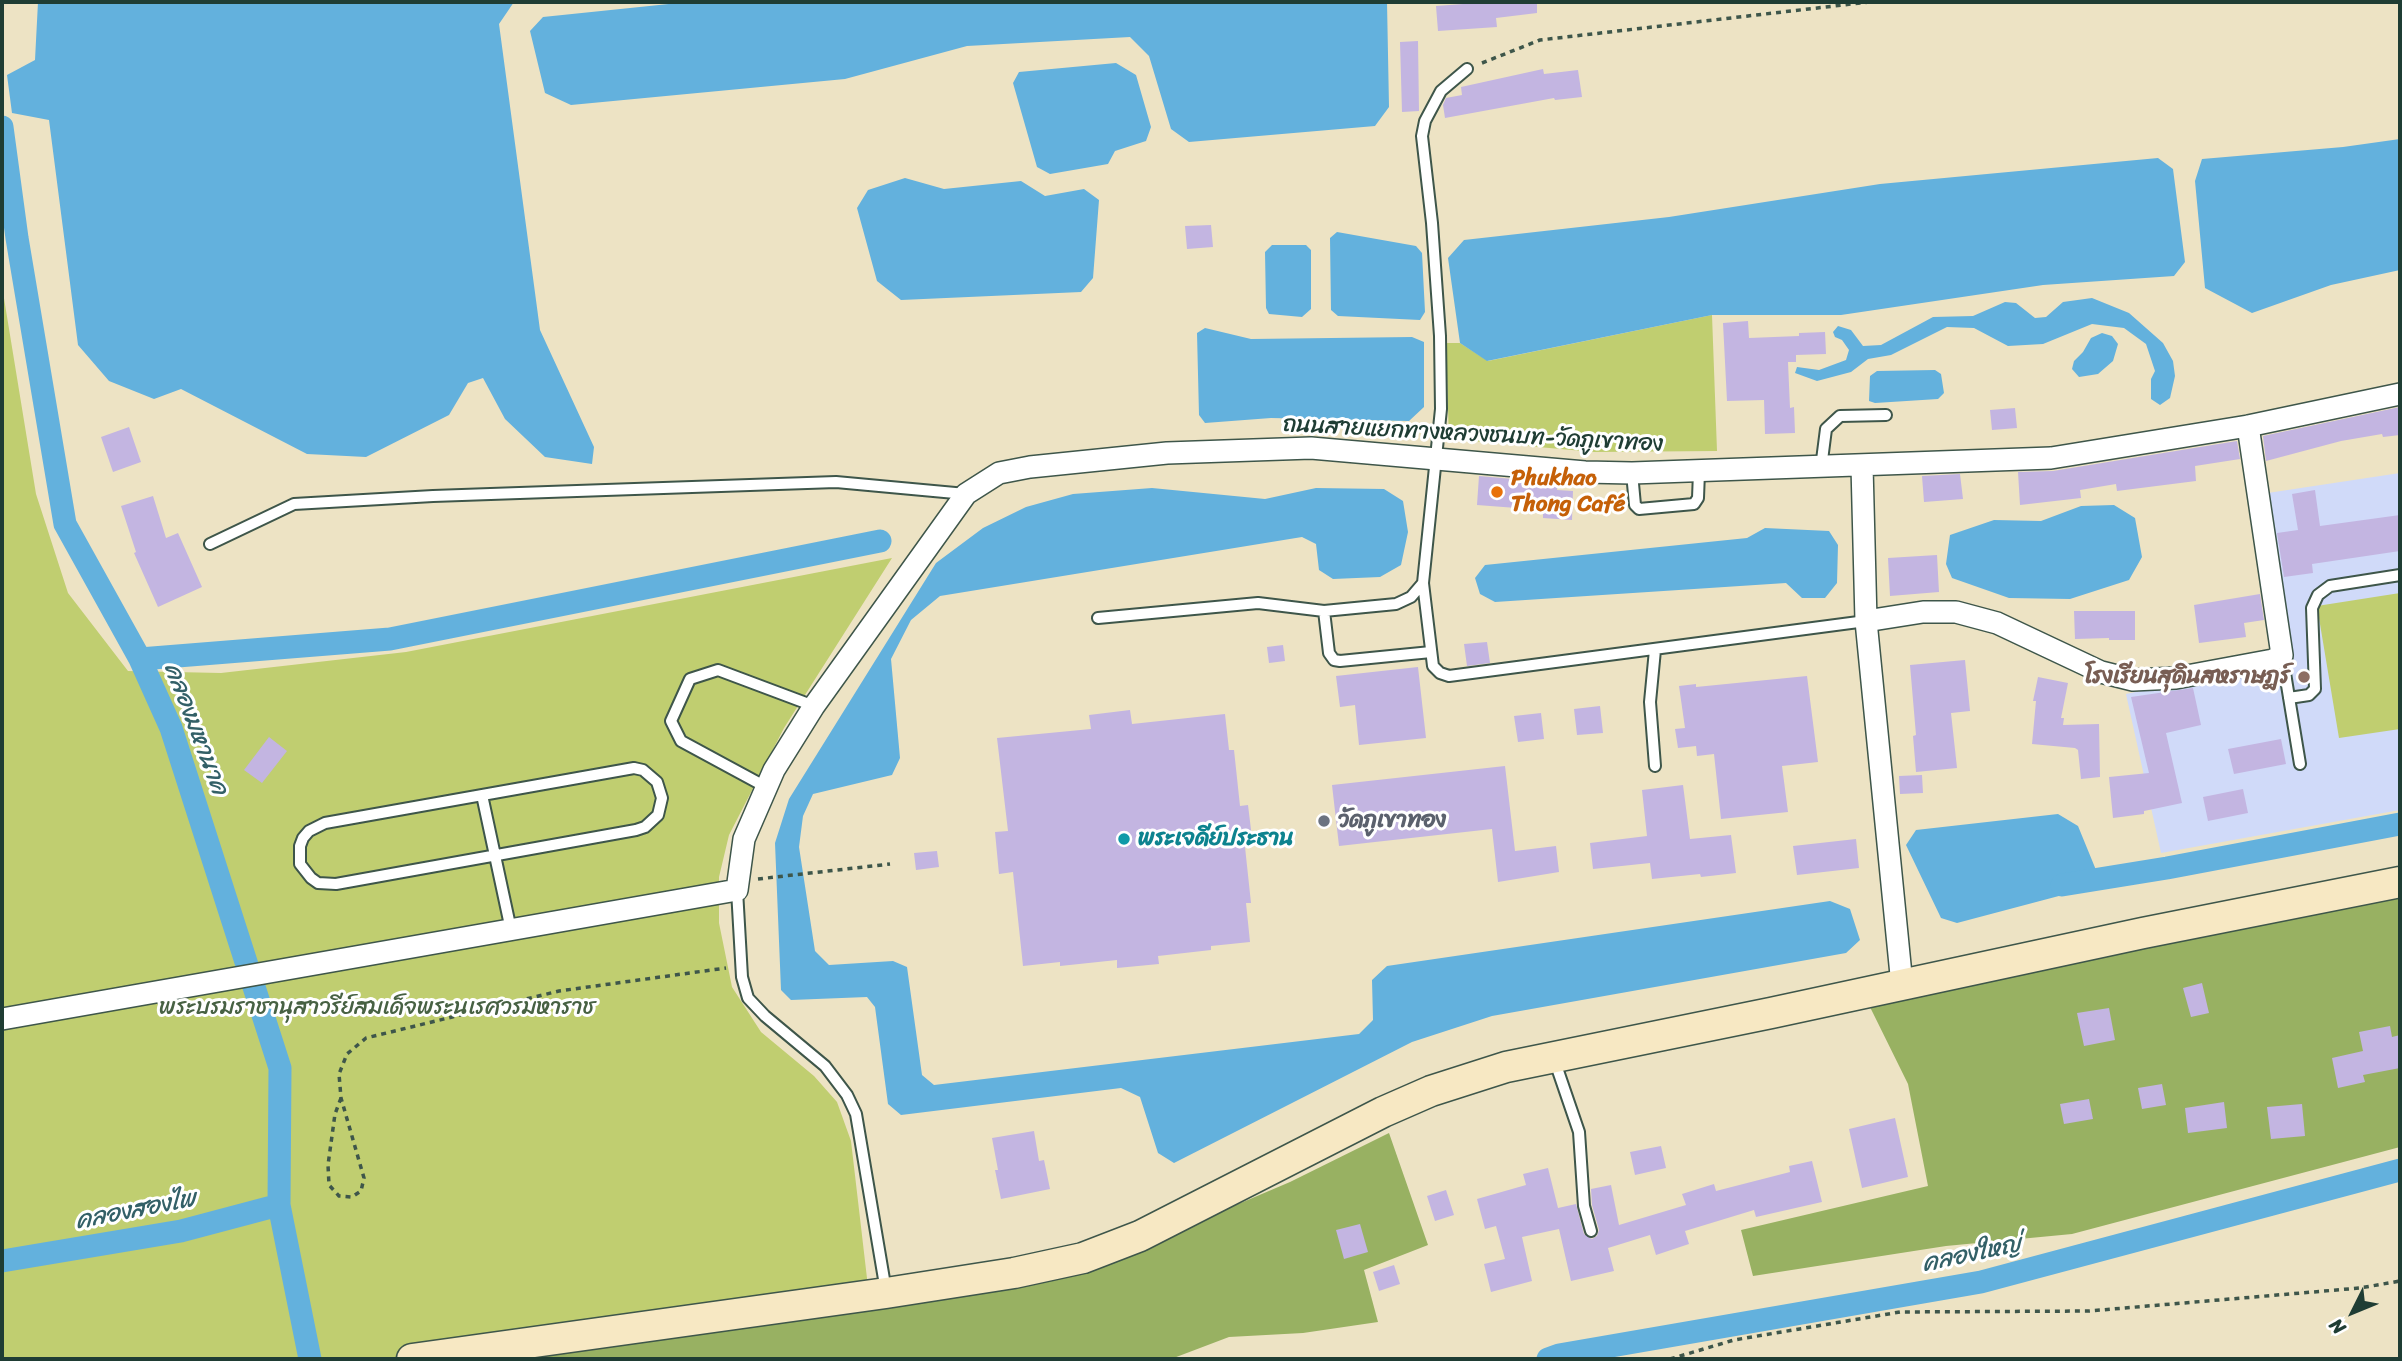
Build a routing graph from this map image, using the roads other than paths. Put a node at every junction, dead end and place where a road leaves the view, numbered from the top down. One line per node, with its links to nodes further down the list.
1 (1467, 69): 5 (lane)
2 (2400, 394): 4 (street, ถนนสายแยกทางหลวงชนบท-วัดภูเขาทอง)
3 (1886, 415): 7 (lane)
4 (2248, 426): 6 (street, ถนนสายแยกทางหลวงชนบท-วัดภูเขาทอง); 19 (street)
5 (1435, 459): 9 (street, ถนนสายแยกทางหลวงชนบท-วัดภูเขาทอง); 10 (street, ถนนสายแยกทางหลวงชนบท-วัดภูเขาทอง); 13 (lane)
6 (1861, 466): 7 (street, ถนนสายแยกทางหลวงชนบท-วัดภูเขาทอง); 16 (street)
7 (1821, 468): 8 (street, ถนนสายแยกทางหลวงชนบท-วัดภูเขาทอง)
8 (1699, 472): 9 (street, ถนนสายแยกทางหลวงชนบท-วัดภูเขาทอง); 9 (lane)
9 (1632, 474)
10 (966, 494): 11 (lane); 21 (street, ถนนสายแยกทางหลวงชนบท-วัดภูเขาทอง)
11 (210, 544)
12 (2400, 575): 20 (lane)
13 (1423, 583): 14 (lane); 18 (lane)
14 (1324, 611): 15 (lane); 18 (lane)
15 (1098, 618)
16 (1866, 621): 17 (lane); 19 (street); 30 (street)
17 (1655, 650): 18 (lane); 23 (lane)
18 (1432, 652)
19 (2282, 655): 20 (lane)
20 (2289, 698): 22 (lane)
21 (814, 706): 24 (street, ถนนสายแยกทางหลวงชนบท-วัดภูเขาทอง); 24 (lane)
22 (2300, 764)
23 (1655, 766)
24 (766, 788): 28 (street, ถนนสายแยกทางหลวงชนบท-วัดภูเขาทอง)
25 (482, 795): 26 (lane); 26 (lane); 26 (lane)
26 (495, 855): 29 (lane)
27 (2400, 882): 30 (street)
28 (737, 890): 29 (street); 34 (lane)
29 (511, 930): 31 (street)
30 (1902, 985): 32 (street)
31 (2, 1019)
32 (1553, 1057): 33 (lane); 34 (street)
33 (1591, 1231)
34 (886, 1293): 35 (street)
35 (412, 1359)

